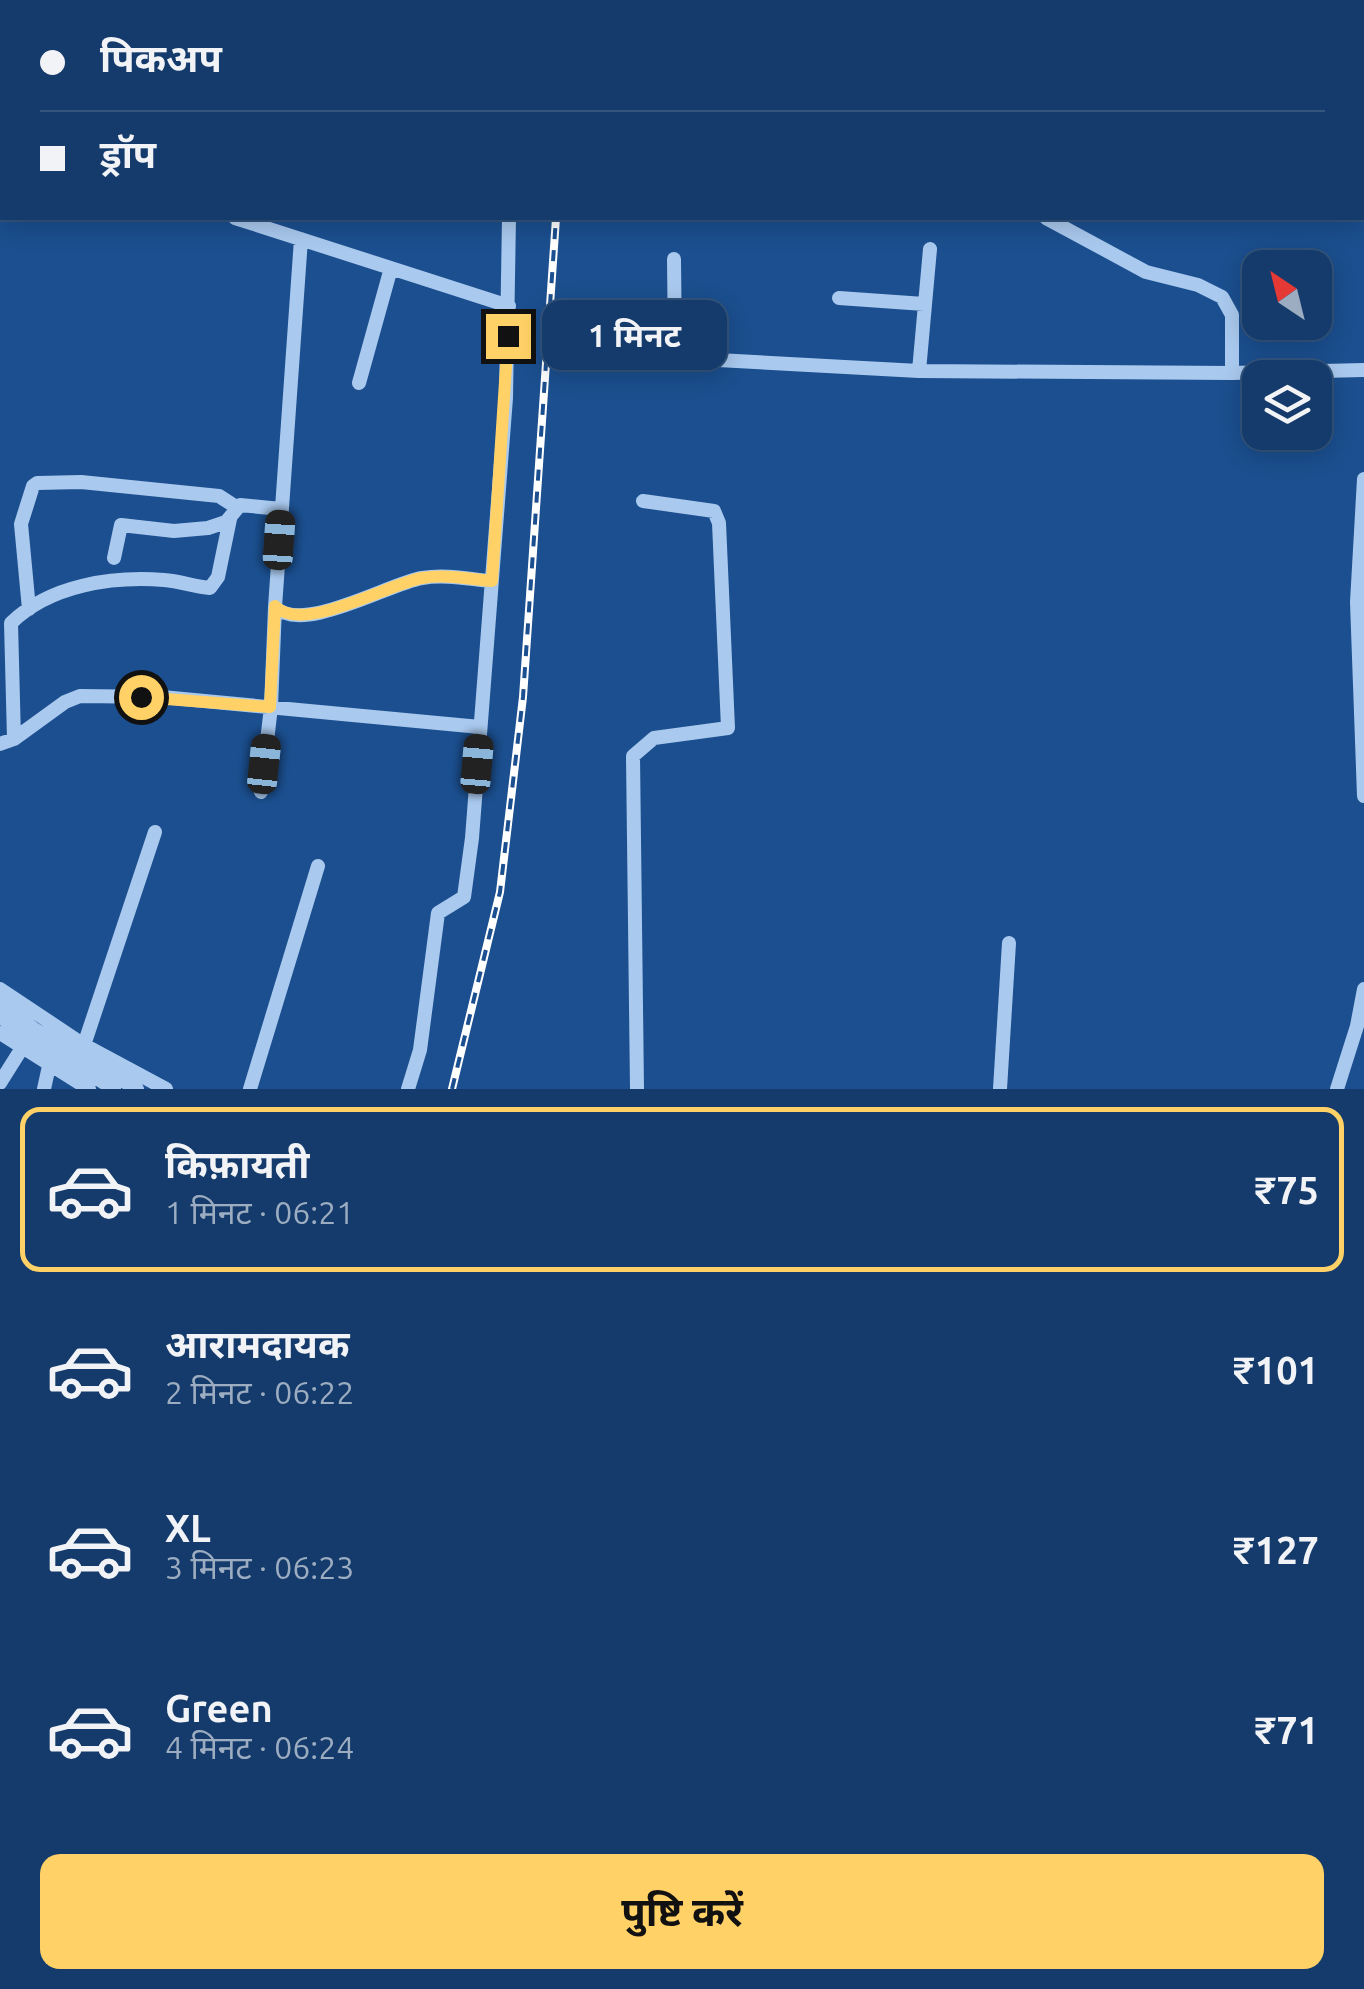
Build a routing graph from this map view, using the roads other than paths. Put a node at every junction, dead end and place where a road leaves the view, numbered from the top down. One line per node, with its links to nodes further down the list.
1 (241, 220): 4 (street)
2 (509, 220): 10 (street)
3 (1050, 220): 15 (street)
4 (302, 239): 7 (street); 19 (street)
5 (930, 249): 9 (street)
6 (674, 260): 12 (street)
7 (391, 268): 10 (street); 16 (street)
8 (838, 298): 9 (street)
9 (924, 304): 14 (street)
10 (509, 306): 22 (street)
11 (581, 329): 12 (street)
12 (675, 350): 14 (street)
13 (1364, 370): 15 (street)
14 (919, 371): 15 (street)
15 (1232, 373)
16 (359, 383)
17 (1364, 479): 23 (street)
18 (643, 501): 50 (street)
19 (281, 509): 20 (street); 24 (street)
20 (233, 513): 21 (street); 25 (street); 25 (street)
21 (114, 558)
22 (492, 581): 24 (street); 27 (street)
23 (1360, 602): 30 (street)
24 (275, 606): 26 (street)
25 (28, 609): 28 (street)
26 (270, 707): 27 (street); 28 (street); 29 (street)
27 (480, 727): 49 (street)
28 (7, 742)
29 (262, 792)
30 (1364, 796)
31 (154, 832): 39 (street)
32 (318, 866): 48 (street)
33 (1009, 942): 51 (street)
34 (0, 989): 39 (street)
35 (1364, 989): 52 (street)
36 (0, 1003): 46 (street)
37 (0, 1017): 45 (street)
38 (0, 1033): 40 (street)
39 (84, 1045): 47 (street)
40 (22, 1048): 41 (street); 42 (street)
41 (50, 1066): 43 (street); 44 (street)
42 (0, 1082)
43 (44, 1089)
44 (89, 1089)
45 (114, 1089)
46 (137, 1089)
47 (166, 1089)
48 (250, 1089)
49 (408, 1089)
50 (637, 1089)
51 (1000, 1089)
52 (1337, 1089)

